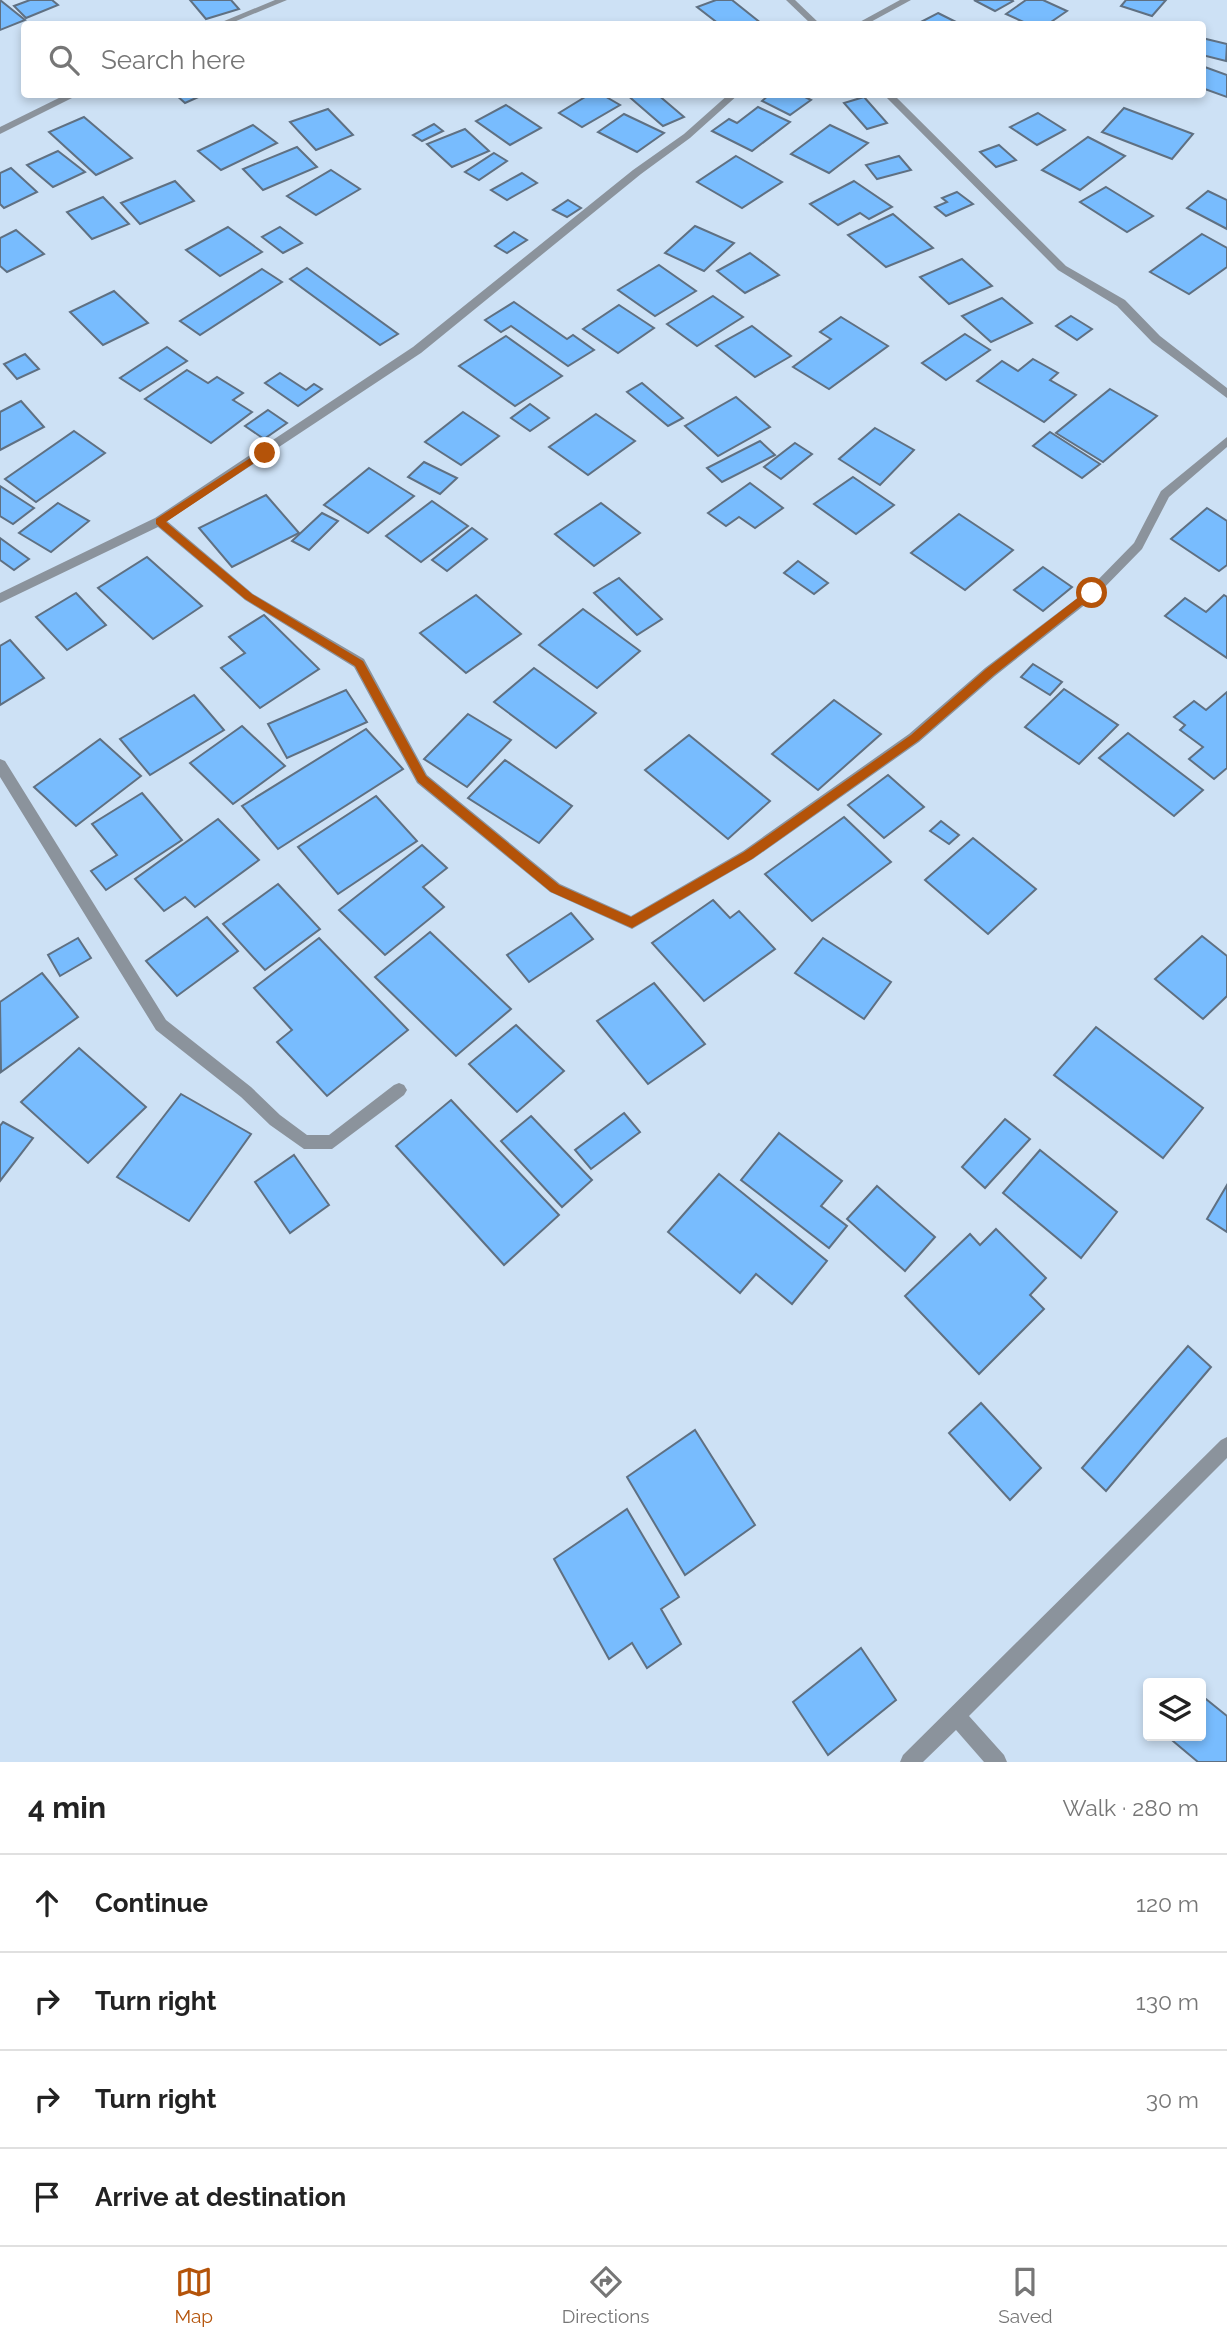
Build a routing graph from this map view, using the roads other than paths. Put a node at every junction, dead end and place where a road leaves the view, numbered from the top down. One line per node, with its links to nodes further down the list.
1 (283, 0): 4 (street)
2 (790, 0): 5 (street)
3 (907, 0): 6 (street)
4 (230, 21)
5 (813, 21)
6 (866, 21)
7 (68, 98): 10 (street)
8 (730, 98): 13 (street)
9 (891, 98): 11 (street)
10 (0, 131)
11 (1227, 394)
12 (1227, 441): 13 (street)
13 (159, 521): 14 (street)
14 (0, 598)
15 (0, 765): 16 (street)
16 (400, 1090)
17 (1227, 1446): 18 (street)
18 (956, 1715): 19 (street); 20 (street)
19 (910, 1762)
20 (997, 1762)

